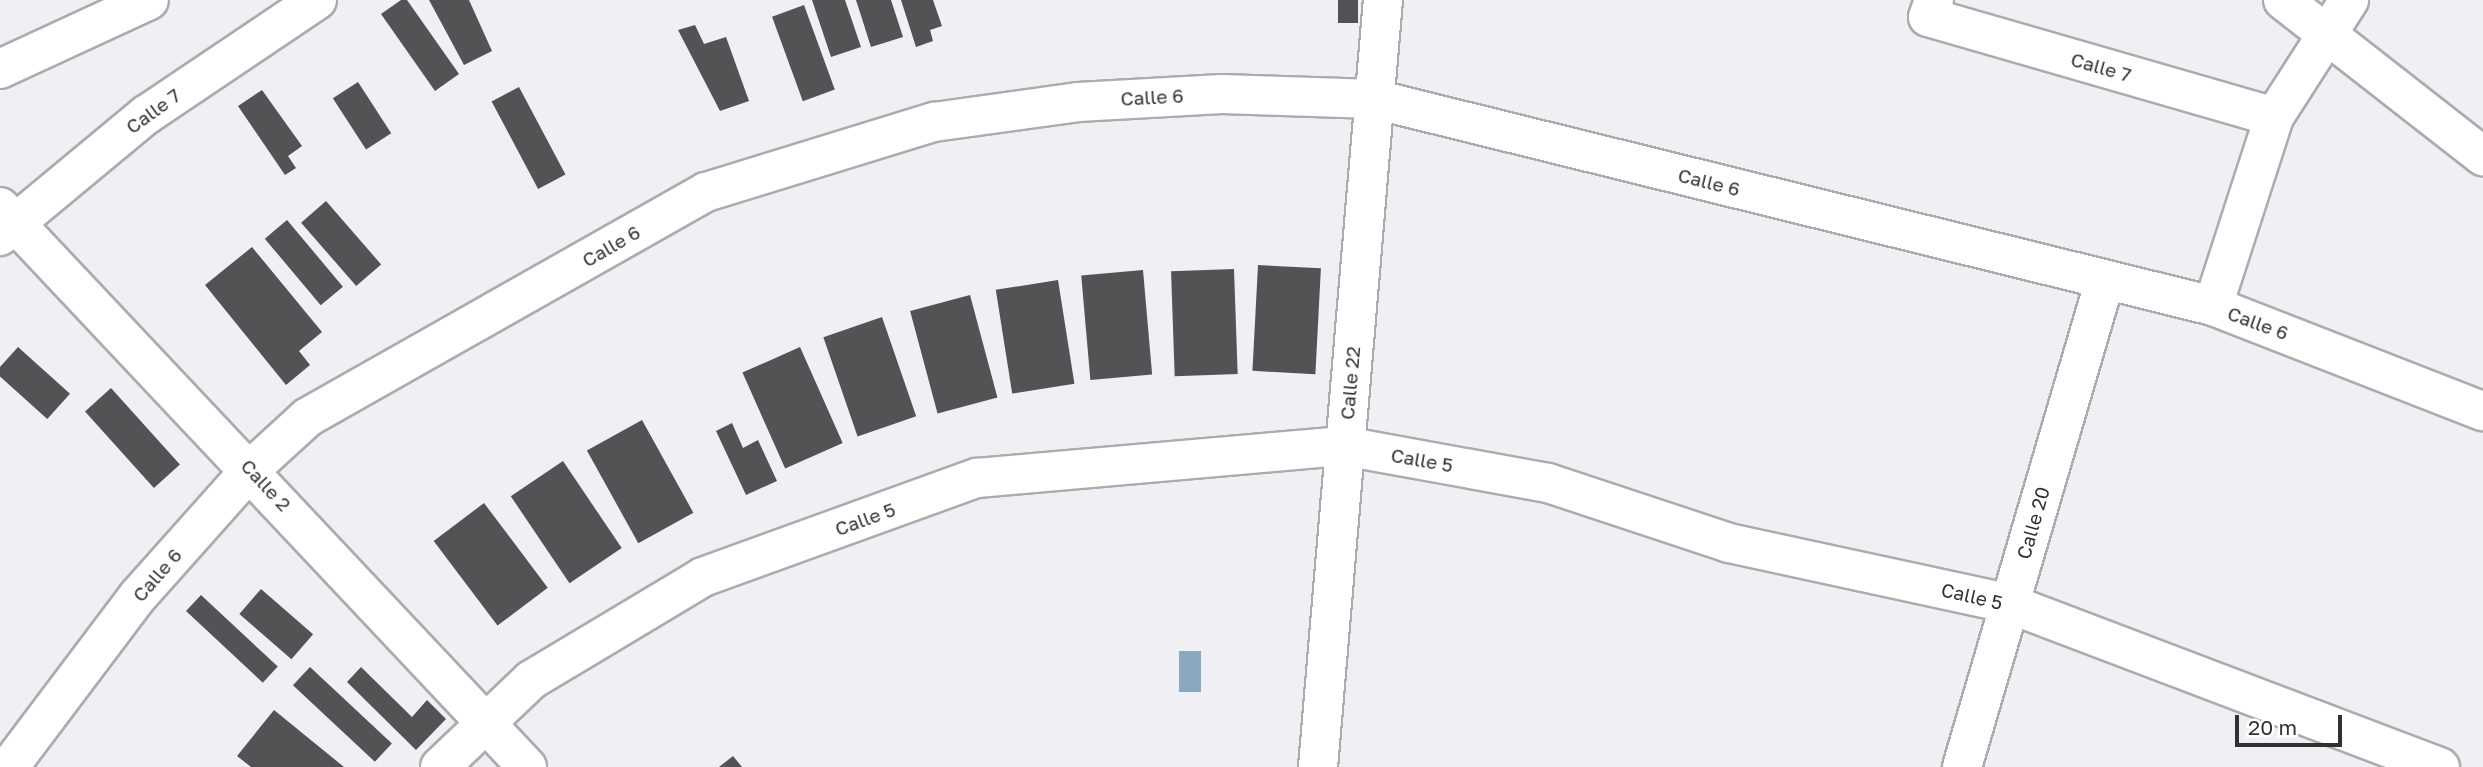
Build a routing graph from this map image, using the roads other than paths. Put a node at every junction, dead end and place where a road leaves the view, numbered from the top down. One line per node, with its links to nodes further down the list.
1 (147, 0): 8 (street)
2 (317, 0): 12 (street, Calle 7)
3 (1383, 0): 9 (street, Calle 22)
4 (2283, 0): 7 (street)
5 (2349, 0): 7 (street)
6 (1931, 9): 10 (street, Calle 7)
7 (2325, 33): 10 (street); 11 (street)
8 (0, 69)
9 (1374, 99): 13 (street, Calle 6); 16 (street, Calle 22); 17 (street, Calle 6)
10 (2274, 117): 14 (street)
11 (2483, 156)
12 (5, 222): 17 (street, Calle 2)
13 (2105, 280): 14 (street, Calle 6); 18 (street, Calle 20)
14 (2213, 306): 15 (street, Calle 6)
15 (2483, 411)
16 (1344, 446): 18 (street, Calle 5); 19 (street, Calle 5); 23 (street, Calle 22)
17 (251, 469): 19 (street, Calle 2); 20 (street, Calle 6)
18 (2010, 604): 24 (street, Calle 20); 25 (street, Calle 5)
19 (483, 719): 21 (street, Calle 5); 22 (street, Calle 2)
20 (9, 767)
21 (440, 767)
22 (527, 767)
23 (1318, 767)
24 (1962, 767)
25 (2440, 767)

